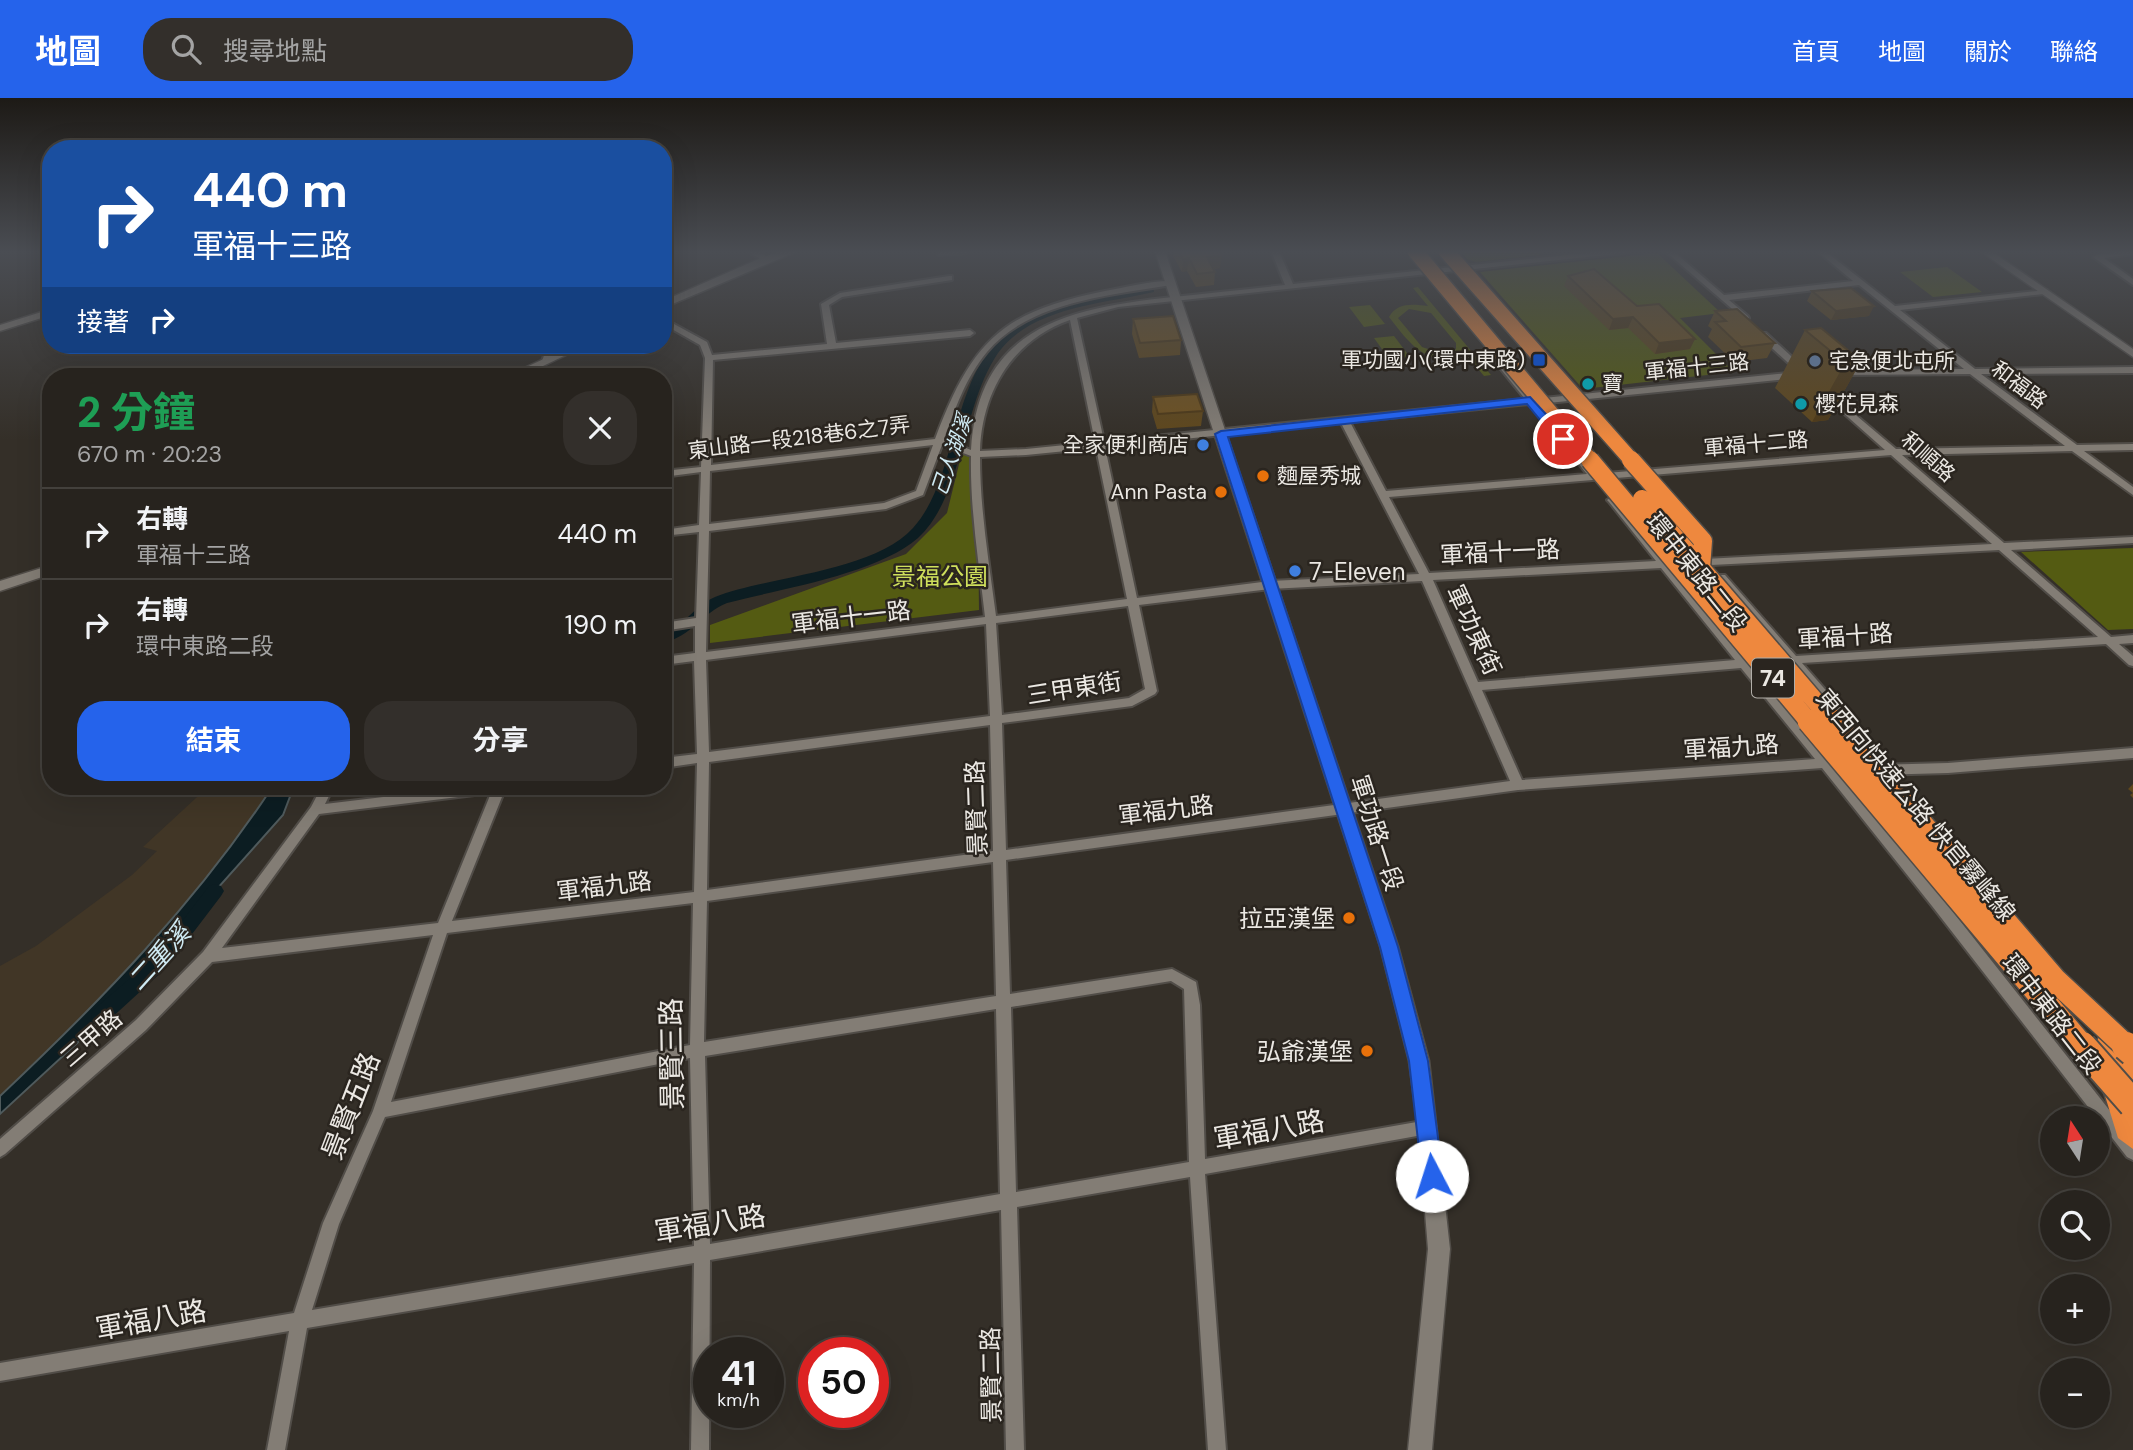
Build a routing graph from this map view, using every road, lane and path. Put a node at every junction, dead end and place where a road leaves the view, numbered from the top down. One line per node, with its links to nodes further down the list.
1 (827, 314): 24 (street)
2 (1034, 314): 39 (street)
3 (1081, 314): 15 (street, 景賢二路)
4 (1182, 314): 38 (main road, 軍功路一段)
5 (1459, 314): 36 (street, 環中東路二段)
6 (1468, 314): 93 (highway, 東西向快速公路 快官霧峰線 / 74, bridge)
7 (1485, 314): 56 (highway, 東西向快速公路 快官霧峰線 / 74, bridge)
8 (1495, 314): 23 (street, 環中東路二段)
9 (1502, 314): 56 (highway, bridge)
10 (1503, 314): 23 (street, 環中東路二段)
11 (1740, 314): 17 (street)
12 (1902, 314): 32 (street, 和福路)
13 (2076, 314): 27 (main road)
14 (42, 315): 19 (main road)
15 (1073, 316): 40 (street, 三甲東街); 44 (street, 景賢二路)
16 (42, 323): 22 (main road)
17 (1750, 323)
18 (672, 325): 28 (street)
19 (0, 328)
20 (1759, 332): 35 (street, 軍福十三路)
21 (970, 333): 24 (street)
22 (0, 336)
23 (1521, 344): 35 (street, 環中東路二段)
24 (832, 347): 28 (street)
25 (549, 354): 29 (street)
26 (562, 354): 29 (main road)
27 (2133, 354)
28 (709, 358): 45 (street, 景賢三路)
29 (546, 361): 30 (main road)
30 (531, 368)
31 (2133, 370): 32 (street)
32 (1973, 372): 33 (street); 42 (street, 和福路)
33 (1833, 373)
34 (1815, 383): 43 (street, 和順路)
35 (1568, 397): 36 (street, 軍福十三路); 47 (street, 環中東路二段)
36 (1530, 401): 37 (street, 軍福十三路); 48 (street, 環中東路二段)
37 (1345, 422): 38 (street, 軍福十三路); 50 (street, 軍功東街)
38 (1221, 434): 40 (street, 軍福十三路); 59 (main road, 軍功路一段)
39 (940, 442): 44 (street); 45 (street, 東山路一段218巷6之7弄); 51 (street)
40 (1102, 444): 44 (street, 軍福十三路); 61 (street, 三甲東街)
41 (2133, 447): 42 (street, 軍福十二路)
42 (2075, 448): 43 (street, 軍福十二路); 49 (street, 和福路)
43 (1892, 452): 47 (street, 軍福十二路); 54 (street, 和順路)
44 (973, 454): 62 (street, 景賢二路)
45 (704, 469): 46 (street, 東山路一段218巷6之7弄); 51 (street, 景賢三路)
46 (672, 473)
47 (1634, 474): 48 (street, 軍福十二路); 56 (street, 環中東路二段)
48 (1595, 478): 50 (street, 軍福十二路); 55 (street, 環中東路二段)
49 (2133, 492)
50 (1383, 494): 58 (street, 軍功東街)
51 (705, 528): 52 (street); 63 (street, 景賢三路)
52 (672, 532)
53 (2133, 540): 54 (street, 軍福十一路)
54 (2002, 547): 56 (street, 軍福十一路); 66 (street, 和順路)
55 (1662, 564): 56 (street, 軍福十一路); 58 (street, 軍福十一路); 71 (street, 環中東路二段)
56 (1706, 566): 69 (street, 環中東路二段); 89 (highway, 東西向快速公路 快官霧峰線 / 74, bridge)
57 (42, 572): 60 (main road)
58 (1426, 577): 59 (street, 軍福十一路); 72 (street, 軍功東街)
59 (1270, 585): 61 (street, 軍福十一路); 84 (main road, 軍功路一段)
60 (0, 586)
61 (1133, 602): 62 (street, 軍福十一路); 73 (street, 三甲東街)
62 (991, 620): 67 (street, 軍福十一路); 73 (street, 景賢二路)
63 (702, 621): 64 (street); 67 (street, 景賢三路)
64 (672, 626)
65 (2133, 639): 66 (street, 軍福十路)
66 (2109, 641): 69 (street, 軍福十路); 70 (street, 和順路)
67 (700, 657): 68 (street, 軍福十一路); 75 (street, 景賢三路)
68 (672, 660)
69 (1793, 660): 71 (street, 軍福十路); 78 (street, 環中東路二段)
70 (2133, 662)
71 (1745, 663): 72 (street, 軍福十路); 77 (street, 環中東路二段)
72 (1476, 686): 79 (street, 軍功東街)
73 (996, 720): 75 (street, 三甲東街); 85 (street, 景賢二路)
74 (2133, 753): 78 (street, 軍福九路)
75 (702, 757): 76 (street, 三甲東街); 86 (street, 景賢三路)
76 (672, 762)
77 (1826, 763): 78 (street, 軍福九路); 79 (street, 軍福九路); 99 (street, 環中東路二段)
78 (1890, 772): 92 (street, 環中東路二段)
79 (1518, 785): 84 (street, 軍福九路)
80 (324, 795): 83 (street, 三甲路)
81 (440, 795): 83 (street)
82 (502, 795): 87 (street, 景賢五路)
83 (316, 810): 88 (street, 三甲路)
84 (1344, 810): 85 (street, 軍福九路); 96 (main road, 軍功路一段)
85 (1000, 855): 86 (street, 軍福九路); 90 (street, 景賢二路)
86 (698, 897): 87 (street, 軍福九路); 91 (street, 景賢三路)
87 (442, 929): 88 (street, 軍福九路); 95 (street, 景賢五路)
88 (208, 956): 98 (street, 三甲路)
89 (2055, 981): 92 (highway, bridge); 93 (highway, 東西向快速公路 快官霧峰線 / 74, bridge)
90 (1004, 1001): 91 (street); 100 (street); 101 (street, 景賢二路)
91 (697, 1050): 95 (street); 102 (street, 景賢三路)
92 (2133, 1053)
93 (2123, 1075): 94 (highway, 東西向快速公路 快官霧峰線 / 74, bridge); 97 (highway)
94 (2133, 1104)
95 (380, 1111): 103 (street, 景賢五路)
96 (1428, 1128): 100 (street, 軍福八路); 109 (main road, 軍功路一段)
97 (2133, 1136)
98 (0, 1149)
99 (2133, 1152)
100 (1197, 1169): 101 (street, 軍福八路); 108 (street)
101 (1011, 1202): 102 (street, 軍福八路); 107 (street, 景賢二路)
102 (702, 1251): 103 (street, 軍福八路); 106 (street, 景賢三路)
103 (300, 1321): 104 (street, 軍福八路); 105 (street, 景賢五路)
104 (0, 1372)
105 (276, 1450)
106 (701, 1450)
107 (1015, 1450)
108 (1217, 1450)
109 (1418, 1450)

